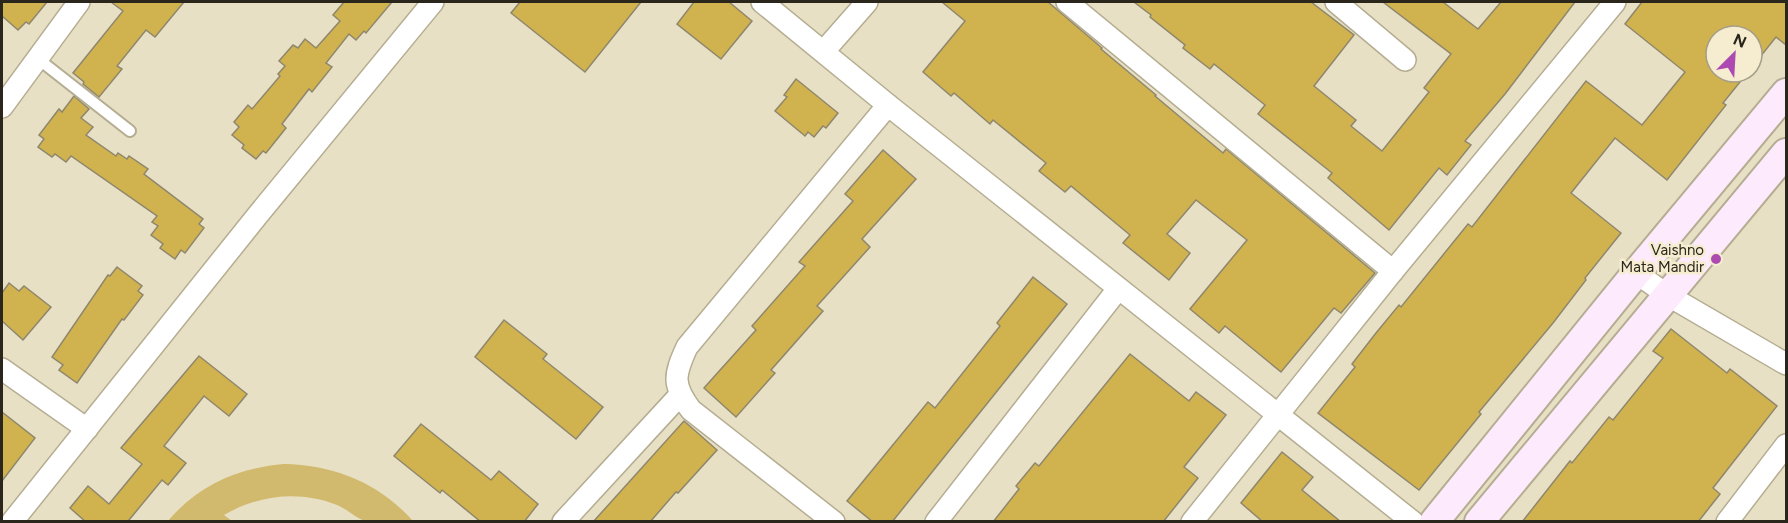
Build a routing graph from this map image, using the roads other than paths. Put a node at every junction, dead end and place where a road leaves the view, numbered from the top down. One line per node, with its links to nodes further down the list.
1 (79, 2): 9 (street)
2 (432, 2): 24 (street)
3 (762, 2): 8 (street)
4 (867, 2): 8 (street)
5 (1067, 2): 16 (street)
6 (1336, 2): 10 (street)
7 (1615, 2): 16 (street)
8 (824, 51): 12 (street)
9 (38, 58): 13 (street); 14 (lane)
10 (1405, 60)
11 (1786, 93): 17 (main road)
12 (888, 105): 18 (street); 22 (street)
13 (2, 107)
14 (130, 131)
15 (1786, 153): 19 (main road)
16 (1393, 271): 23 (street)
17 (1636, 273): 19 (street); 32 (main road)
18 (1119, 289): 23 (street); 29 (street)
19 (1669, 296): 20 (street); 33 (main road)
20 (1786, 364)
21 (2, 369): 24 (street)
22 (680, 395): 27 (street); 28 (street)
23 (1277, 414): 30 (street); 31 (street)
24 (87, 429): 26 (street)
25 (1786, 445): 34 (street)
26 (12, 522)
27 (563, 522)
28 (834, 522)
29 (936, 522)
30 (1192, 522)
31 (1413, 522)
32 (1434, 522)
33 (1479, 522)
34 (1727, 522)

